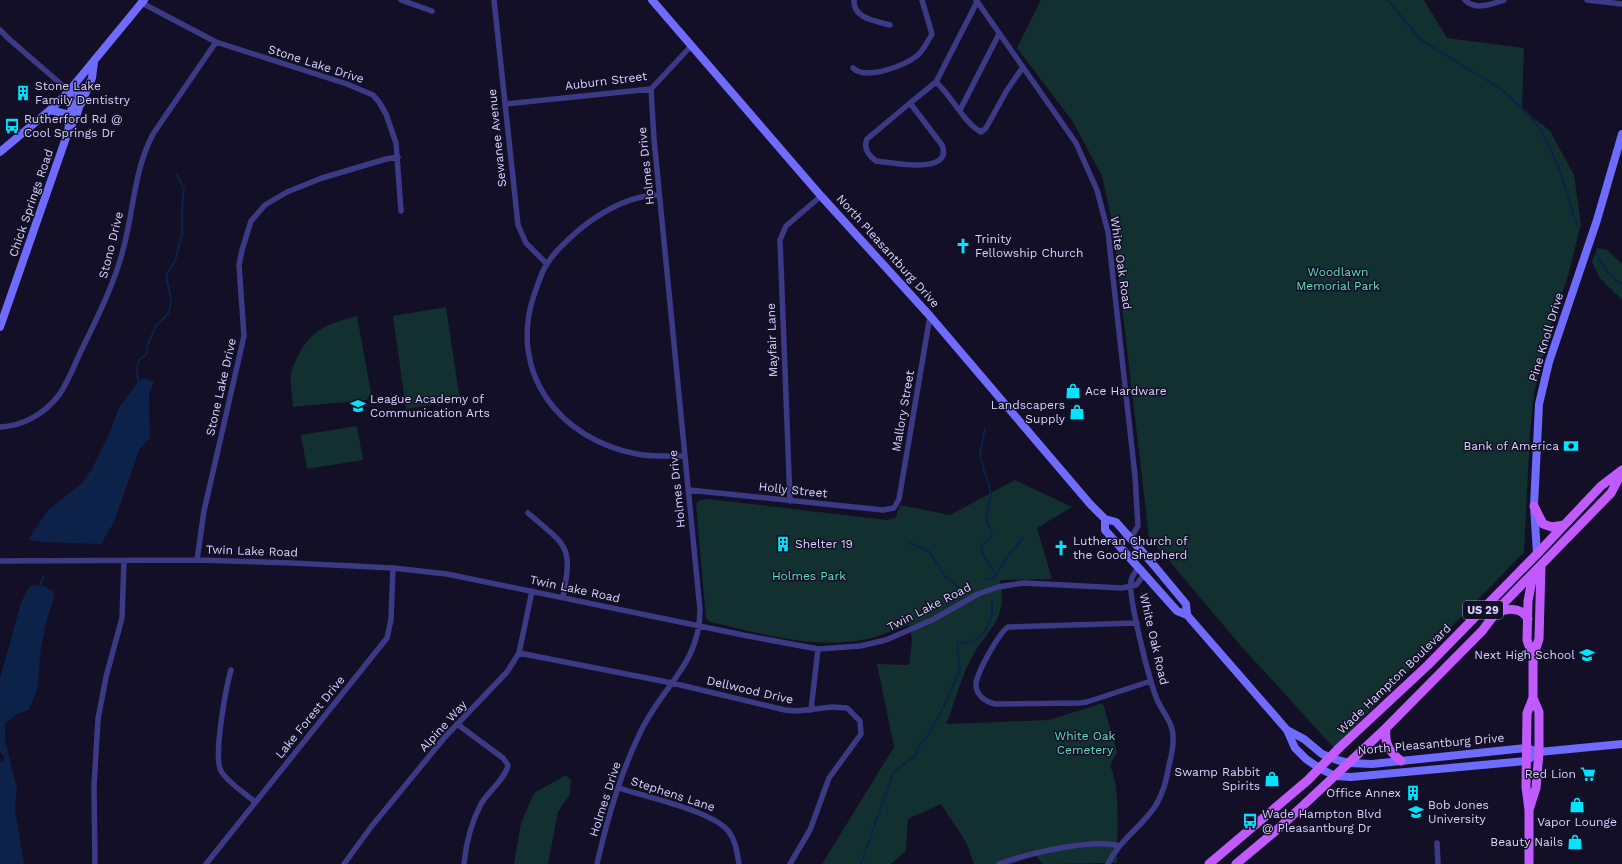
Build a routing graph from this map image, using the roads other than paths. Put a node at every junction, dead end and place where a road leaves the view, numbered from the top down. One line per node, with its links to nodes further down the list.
1 (401, 0): 12 (street)
2 (494, 0): 27 (street, Sewanee Avenue)
3 (652, 0): 17 (main road, North Pleasantburg Drive)
4 (854, 0): 13 (street)
5 (922, 0): 20 (street)
6 (1465, 0): 7 (street)
7 (1504, 0)
8 (1587, 0): 11 (street)
9 (141, 1): 16 (street, Stone Lake Drive); 18 (main road)
10 (976, 1): 15 (street, White Oak Road); 21 (street)
11 (1622, 4)
12 (432, 11)
13 (890, 25)
14 (0, 30): 24 (street)
15 (999, 34): 19 (street, White Oak Road); 29 (street)
16 (216, 42): 33 (street, Stone Lake Drive); 40 (street, Stono Drive)
17 (692, 45): 23 (street, Auburn Street); 35 (main road, North Pleasantburg Drive)
18 (95, 61): 22 (main road); 26 (main road, Chick Springs Road)
19 (1023, 67): 29 (street); 50 (street, White Oak Road)
20 (854, 68)
21 (936, 82): 25 (street); 29 (street)
22 (74, 85): 24 (main road); 26 (main road)
23 (651, 89): 27 (street, Auburn Street); 34 (street, Holmes Drive)
24 (69, 92): 28 (main road); 30 (main road, Chick Springs Road)
25 (910, 103): 25 (street)
26 (80, 104): 30 (main road, Chick Springs Road)
27 (505, 104): 37 (street, Sewanee Avenue)
28 (50, 110): 30 (main road); 32 (main road)
29 (960, 110)
30 (68, 132): 39 (main road, Chick Springs Road)
31 (1622, 134): 45 (main road, Pine Knoll Drive)
32 (0, 152)
33 (398, 157): 36 (street); 52 (street, Stone Lake Drive)
34 (660, 195): 37 (street); 41 (street, Holmes Drive)
35 (821, 196): 38 (main road, North Pleasantburg Drive); 44 (street, Mayfair Lane)
36 (401, 211)
37 (547, 264): 41 (street)
38 (930, 316): 46 (street, Mallory Street); 48 (main road, North Pleasantburg Drive)
39 (0, 327)
40 (0, 427)
41 (685, 456): 43 (street, Holmes Drive)
42 (1622, 471): 49 (main road, Wade Hampton Boulevard / US 29); 55 (main road, Wade Hampton Boulevard / US 29)
43 (689, 490): 44 (street, Holly Street); 67 (street, Holmes Drive)
44 (790, 501): 46 (street, Holly Street)
45 (1534, 506): 49 (main road); 51 (main road, Pine Knoll Drive)
46 (894, 508)
47 (528, 513): 62 (street)
48 (1105, 519): 50 (main road, North Pleasantburg Drive); 57 (main road, North Pleasantburg Drive)
49 (1564, 525): 51 (main road, Wade Hampton Boulevard / US 29)
50 (1130, 539): 64 (main road, North Pleasantburg Drive)
51 (1537, 554): 55 (main road, Pine Knoll Drive); 59 (main road, Pine Knoll Drive); 63 (main road); 82 (main road, Wade Hampton Boulevard / US 29)
52 (197, 560): 54 (street, Twin Lake Road); 56 (street, Twin Lake Road)
53 (0, 561): 54 (street, Twin Lake Road)
54 (124, 561): 97 (street)
55 (1541, 566): 59 (main road, Wade Hampton Boulevard / US 29); 70 (main road, Pine Knoll Drive)
56 (394, 568): 61 (street, Twin Lake Road); 90 (street, Lake Forest Drive)
57 (1138, 568): 58 (main road, North Pleasantburg Drive); 60 (street, White Oak Road)
58 (1144, 575): 60 (street, White Oak Road); 64 (main road, North Pleasantburg Drive)
59 (1533, 576): 63 (main road, Wade Hampton Boulevard / US 29); 65 (main road, Pine Knoll Drive)
60 (1131, 587): 66 (street, White Oak Road); 68 (street, Twin Lake Road)
61 (532, 591): 62 (street, Twin Lake Road); 69 (street, Alpine Way)
62 (563, 597): 67 (street, Twin Lake Road)
63 (1499, 610): 65 (main road); 77 (main road, Wade Hampton Boulevard / US 29)
64 (1187, 615): 78 (main road, North Pleasantburg Drive)
65 (1528, 619): 70 (main road, Pine Knoll Drive)
66 (1137, 623): 72 (street, White Oak Road); 72 (street)
67 (700, 627): 68 (street, Twin Lake Road); 73 (street, Holmes Drive)
68 (818, 649): 75 (street)
69 (519, 653): 73 (street, Dellwood Drive); 76 (street, Alpine Way)
70 (1533, 657): 74 (main road, Pine Knoll Drive)
71 (231, 670): 90 (street)
72 (1151, 681): 95 (street, White Oak Road)
73 (672, 683): 75 (street, Dellwood Drive); 88 (street, Holmes Drive)
74 (1533, 698): 80 (main road, Pine Knoll Drive); 81 (main road, Pine Knoll Drive)
75 (811, 710): 103 (street, Dellwood Drive)
76 (457, 724): 99 (street, Alpine Way); 100 (street)
77 (1386, 728): 83 (main road); 85 (main road, Wade Hampton Boulevard / US 29)
78 (1287, 730): 82 (main road, North Pleasantburg Drive); 86 (main road, North Pleasantburg Drive)
79 (1622, 744): 81 (main road)
80 (1526, 748): 81 (main road, North Pleasantburg Drive); 83 (main road, North Pleasantburg Drive); 84 (main road, Pine Knoll Drive)
81 (1539, 752): 84 (main road, North Pleasantburg Drive); 92 (main road)
82 (1329, 758): 85 (main road, North Pleasantburg Drive); 86 (main road, Wade Hampton Boulevard / US 29)
83 (1401, 761): 85 (main road, North Pleasantburg Drive)
84 (1526, 761): 87 (main road, North Pleasantburg Drive); 92 (main road)
85 (1349, 763): 87 (main road, Wade Hampton Boulevard / US 29)
86 (1319, 768): 87 (main road, North Pleasantburg Drive); 89 (main road, Wade Hampton Boulevard / US 29)
87 (1335, 776): 91 (main road, Wade Hampton Boulevard / US 29)
88 (619, 788): 101 (street, Holmes Drive); 102 (street, Stephens Lane)
89 (1294, 792): 91 (main road); 93 (main road, Wade Hampton Boulevard / US 29)
90 (255, 802): 98 (street, Lake Forest Drive)
91 (1306, 803): 96 (main road, Wade Hampton Boulevard / US 29)
92 (1530, 810): 109 (main road)
93 (1245, 833): 96 (main road); 106 (main road, Wade Hampton Boulevard / US 29)
94 (1437, 843): 108 (street)
95 (1119, 846): 104 (street); 105 (street, White Oak Road)
96 (1257, 847): 107 (main road, Wade Hampton Boulevard / US 29)
97 (94, 864)
98 (206, 864)
99 (344, 864)
100 (464, 864)
101 (597, 864)
102 (740, 864)
103 (790, 864)
104 (1000, 864)
105 (1108, 864)
106 (1209, 864)
107 (1236, 864)
108 (1438, 864)
109 (1529, 864)

